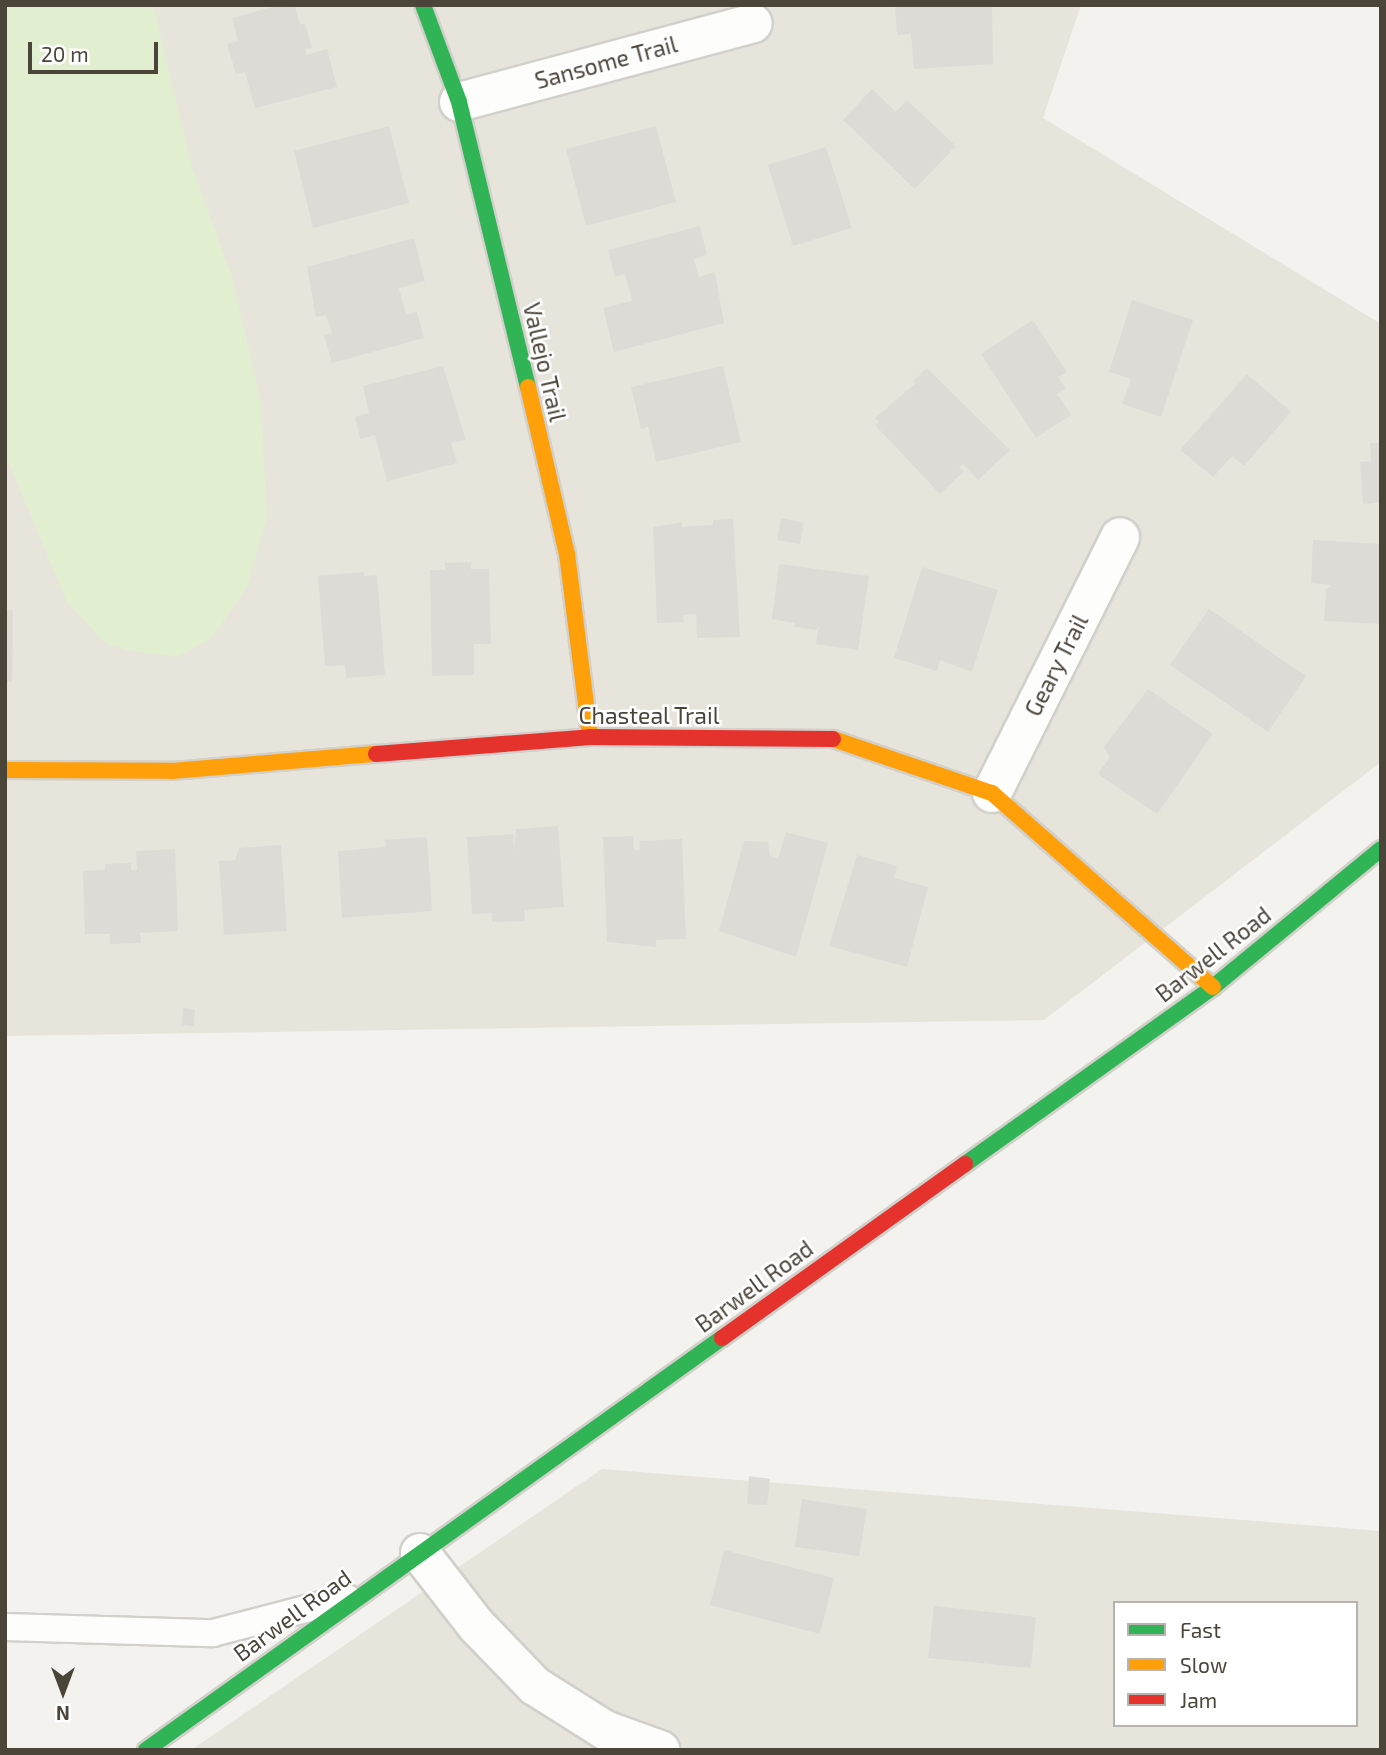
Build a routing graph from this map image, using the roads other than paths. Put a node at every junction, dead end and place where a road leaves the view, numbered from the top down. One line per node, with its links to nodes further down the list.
1 (423, 5): 3 (street, Vallejo Trail)
2 (752, 23): 3 (street, Sansome Trail)
3 (459, 102): 5 (street, Vallejo Trail)
4 (1120, 537): 7 (street, Geary Trail)
5 (590, 737): 6 (street, Chasteal Trail); 7 (street, Chasteal Trail)
6 (5, 770)
7 (992, 793): 9 (street, Chasteal Trail)
8 (1381, 849): 9 (street, Barwell Road)
9 (1213, 987): 10 (street, Barwell Road)
10 (420, 1553): 11 (street, Barwell Road); 14 (street)
11 (356, 1596): 12 (lane); 13 (street, Barwell Road)
12 (5, 1628)
13 (146, 1750)
14 (660, 1750)

